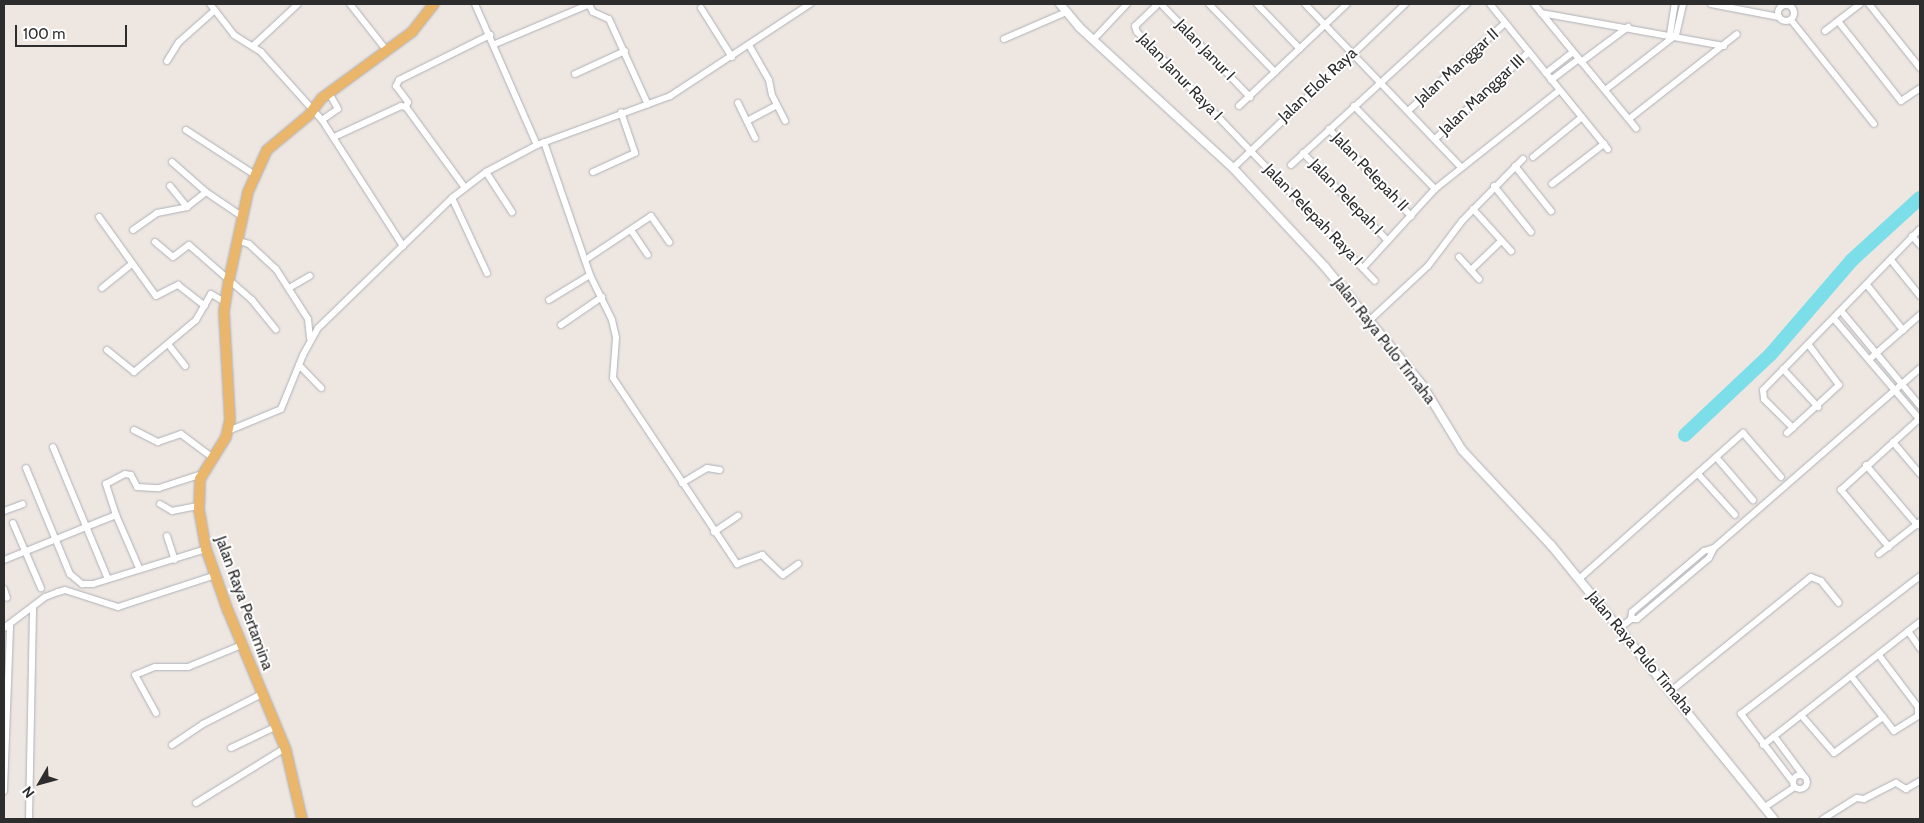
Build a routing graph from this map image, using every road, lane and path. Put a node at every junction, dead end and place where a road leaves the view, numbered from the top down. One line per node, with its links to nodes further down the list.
1 (210, 4): 28 (street)
2 (298, 4): 44 (street)
3 (350, 4): 48 (street)
4 (475, 4): 41 (street)
5 (810, 4): 45 (street)
6 (1060, 4): 29 (street, Jalan Raya Pulo Timaha)
7 (1127, 4): 38 (street)
8 (1160, 4): 66 (street, Jalan Janur I); 89 (street, Jalan Janur Raya I)
9 (1209, 4): 57 (street)
10 (1257, 4): 47 (street)
11 (1305, 4): 35 (street)
12 (1347, 4): 35 (street)
13 (1405, 4): 52 (street, Jalan Elok Raya)
14 (1467, 4): 61 (street)
15 (1490, 4): 34 (street)
16 (1534, 4): 30 (street)
17 (1675, 4): 39 (street)
18 (1683, 4): 39 (street)
19 (1711, 4): 25 (street)
20 (1860, 4): 33 (street)
21 (1869, 4): 56 (street)
22 (590, 5): 43 (street); 49 (street)
23 (1779, 5): 26 (street); 31 (street)
24 (429, 6): 48 (main road)
25 (1733, 6): 31 (street)
26 (1796, 6): 32 (street)
27 (701, 8): 53 (street)
28 (214, 10): 44 (street); 55 (street)
29 (1066, 12): 38 (street, Jalan Raya Pulo Timaha); 42 (street)
30 (1541, 13): 36 (street); 51 (street)
31 (1779, 17): 32 (street)
32 (1791, 20): 81 (street)
33 (1838, 21): 37 (street); 62 (street)
34 (1505, 23): 50 (street); 73 (street, Jalan Manggar II)
35 (1325, 25): 47 (street); 52 (street)
36 (1628, 27): 39 (street); 54 (street)
37 (1825, 32)
38 (1098, 34): 95 (street, Jalan Raya Pulo Timaha)
39 (1673, 34): 46 (street); 64 (street)
40 (1737, 34): 46 (street)
41 (490, 35): 43 (street); 70 (street)
42 (1004, 39)
43 (496, 44): 88 (street)
44 (254, 45): 74 (street)
45 (749, 45): 53 (street); 68 (street)
46 (1724, 46): 77 (street)
47 (1300, 49): 57 (street)
48 (387, 51): 65 (main road)
49 (625, 51): 59 (street); 69 (street)
50 (1529, 52): 58 (street); 87 (street, Jalan Manggar III)
51 (1573, 52): 54 (street); 58 (street)
52 (1352, 53): 61 (street); 89 (street, Jalan Elok Raya)
53 (732, 58): 69 (street)
54 (1580, 60): 60 (street); 64 (street)
55 (167, 62)
56 (1920, 68)
57 (1275, 72): 66 (street)
58 (1546, 73): 60 (street)
59 (575, 74)
60 (1551, 80): 63 (street)
61 (1380, 82): 72 (street); 73 (street)
62 (1920, 88)
63 (1560, 90): 76 (street); 96 (street)
64 (1605, 90): 77 (street)
65 (329, 93): 74 (main road); 78 (street)
66 (1250, 97): 71 (street)
67 (738, 103): 79 (street)
68 (777, 104): 79 (street); 80 (street)
69 (648, 105): 75 (street)
70 (406, 106): 85 (street); 104 (street)
71 (1240, 106)
72 (1354, 106): 83 (street); 105 (street)
73 (1408, 110): 87 (street)
74 (312, 111): 78 (street); 100 (main road)
75 (621, 112): 88 (street); 99 (street)
76 (1582, 118): 91 (street); 101 (street)
77 (1629, 119): 82 (street)
78 (322, 120): 85 (street)
79 (746, 120): 86 (street)
80 (785, 121)
81 (1874, 124)
82 (1636, 128)
83 (1329, 129): 90 (street); 112 (street, Jalan Pelepah II)
84 (186, 130): 100 (street)
85 (334, 137): 126 (street)
86 (755, 138)
87 (1435, 139): 96 (street)
88 (541, 143): 98 (street); 130 (street)
89 (1250, 150): 95 (street, Jalan Elok Raya); 133 (street, Jalan Pelepah Raya I)
90 (1303, 153): 94 (street); 122 (street, Jalan Pelepah I)
91 (1533, 157)
92 (1523, 159): 97 (street)
93 (172, 162): 106 (street)
94 (1291, 164)
95 (1235, 165): 151 (street, Jalan Raya Pulo Timaha)
96 (1460, 166): 105 (street)
97 (1514, 166): 103 (street); 110 (street)
98 (486, 172): 104 (street); 111 (street)
99 (594, 172)
100 (254, 175): 114 (main road)
101 (1552, 184)
102 (170, 186): 108 (street)
103 (1494, 186): 109 (street); 118 (street)
104 (465, 188): 107 (street)
105 (1435, 189): 112 (street)
106 (206, 192): 108 (street); 114 (street)
107 (452, 198): 126 (street); 135 (street)
108 (187, 207): 116 (street)
109 (1472, 209): 120 (street); 151 (street)
110 (1550, 210)
111 (512, 212)
112 (1411, 216): 122 (street)
113 (99, 217): 132 (street)
114 (243, 217): 121 (main road)
115 (1920, 229): 119 (street)
116 (133, 230)
117 (631, 230): 124 (street); 128 (street); 130 (street)
118 (1531, 232)
119 (1912, 236): 125 (street); 131 (street)
120 (1501, 240): 127 (street); 134 (street)
121 (239, 241): 139 (main road); 143 (street)
122 (1388, 241): 133 (street)
123 (155, 242): 139 (street)
124 (669, 242)
125 (1920, 245)
126 (403, 246): 158 (street)
127 (1511, 251)
128 (648, 255)
129 (1459, 257): 134 (street)
130 (585, 260): 136 (street)
131 (1891, 260): 141 (street); 144 (street)
132 (132, 264): 142 (street); 148 (street)
133 (1362, 268): 140 (street, Jalan Pelepah Raya I)
134 (1471, 270): 138 (street)
135 (487, 274)
136 (590, 275): 145 (street); 146 (street)
137 (310, 276): 143 (street)
138 (1479, 279)
139 (228, 280): 147 (main road); 155 (street)
140 (1375, 281)
141 (1867, 285): 149 (street); 156 (street)
142 (102, 288)
143 (289, 288): 158 (street)
144 (1920, 296)
145 (602, 297): 154 (street); 187 (street)
146 (549, 300)
147 (225, 302): 148 (street); 175 (main road)
148 (205, 306): 159 (street)
149 (1842, 312): 152 (street); 153 (street)
150 (1920, 315): 156 (street)
151 (1373, 318): 215 (street, Jalan Raya Pulo Timaha)
152 (1835, 320): 157 (street); 160 (street)
153 (1851, 324): 157 (street); 162 (street)
154 (561, 325)
155 (276, 330)
156 (1903, 330): 162 (street)
157 (1844, 331): 163 (street)
158 (310, 339): 164 (street)
159 (168, 344): 161 (street); 165 (street)
160 (1808, 344): 167 (street); 172 (street)
161 (107, 350)
162 (1875, 354): 163 (street); 168 (street)
163 (1868, 360): 170 (street)
164 (299, 365): 169 (street); 175 (street)
165 (185, 366)
166 (1920, 368): 168 (street)
167 (1782, 369): 172 (street); 172 (street)
168 (1901, 384): 170 (street); 171 (street)
169 (320, 388)
170 (1894, 390): 173 (street); 203 (street)
171 (1920, 406)
172 (1818, 407)
173 (1920, 419): 176 (street)
174 (134, 430): 178 (street)
175 (228, 431): 178 (main road, Jalan Raya Pertamina)
176 (1893, 442): 180 (street); 185 (street)
177 (53, 447): 198 (street)
178 (212, 457): 183 (main road, Jalan Raya Pertamina)
179 (1716, 457): 184 (street); 186 (street); 188 (street)
180 (1866, 465): 197 (street); 202 (street)
181 (26, 468): 201 (street)
182 (720, 470): 187 (street)
183 (202, 474): 191 (main road, Jalan Raya Pertamina); 193 (street)
184 (1698, 474): 194 (street); 215 (street)
185 (1920, 474)
186 (1781, 476)
187 (682, 483): 199 (street)
188 (1753, 500)
189 (23, 504): 192 (street)
190 (160, 504): 191 (street)
191 (198, 506): 204 (main road, Jalan Raya Pertamina)
192 (4, 510)
193 (116, 515): 198 (street); 212 (street)
194 (1735, 515)
195 (738, 516): 199 (street)
196 (13, 523): 205 (street)
197 (1918, 524): 202 (street)
198 (87, 528): 201 (street); 216 (street)
199 (714, 532): 211 (street)
200 (167, 536): 209 (street)
201 (56, 540): 205 (street); 216 (street)
202 (1889, 547): 206 (street)
203 (1714, 548): 207 (street); 210 (street)
204 (206, 549): 209 (street); 213 (main road, Jalan Raya Pertamina)
205 (25, 552): 208 (street); 217 (street)
206 (1879, 554)
207 (1698, 557): 210 (street); 219 (street)
208 (4, 560)
209 (176, 560): 212 (street)
210 (1703, 563): 220 (street)
211 (798, 564)
212 (139, 568): 216 (street)
213 (216, 575): 223 (street); 228 (main road, Jalan Raya Pertamina)
214 (1920, 576): 241 (street)
215 (1582, 577): 225 (street, Jalan Raya Pulo Timaha)
216 (108, 579)
217 (41, 588)
218 (4, 589): 221 (street)
219 (1658, 590): 220 (street); 225 (street)
220 (1663, 597): 225 (street)
221 (7, 598)
222 (1839, 603): 233 (street)
223 (33, 608): 226 (street); 250 (street)
224 (1920, 622): 227 (street)
225 (1627, 623): 233 (street, Jalan Raya Pulo Timaha)
226 (7, 627): 231 (street)
227 (1908, 631): 229 (street); 230 (street)
228 (242, 644): 234 (main road, Jalan Raya Pertamina); 235 (street)
229 (1920, 648)
230 (1878, 654): 232 (street); 237 (street)
231 (5, 676): 247 (street)
232 (1852, 676): 236 (street); 237 (street)
233 (1674, 688): 249 (street, Jalan Raya Pulo Timaha)
234 (262, 694): 238 (main road, Jalan Raya Pertamina); 240 (street)
235 (156, 713)
236 (1801, 715): 237 (street); 239 (street)
237 (1883, 717)
238 (275, 726): 242 (street); 243 (main road, Jalan Raya Pertamina)
239 (1774, 736): 241 (street); 244 (street)
240 (172, 745)
241 (1763, 745): 246 (street)
242 (232, 748)
243 (285, 748): 248 (street); 251 (main road, Jalan Raya Pertamina)
244 (1803, 775): 246 (street); 246 (street)
245 (1920, 781): 253 (street)
246 (1794, 784): 249 (street)
247 (4, 791)
248 (196, 803)
249 (1766, 807): 252 (street, Jalan Raya Pulo Timaha)
250 (29, 819)
251 (302, 819)
252 (1774, 819)
253 (1823, 819)

